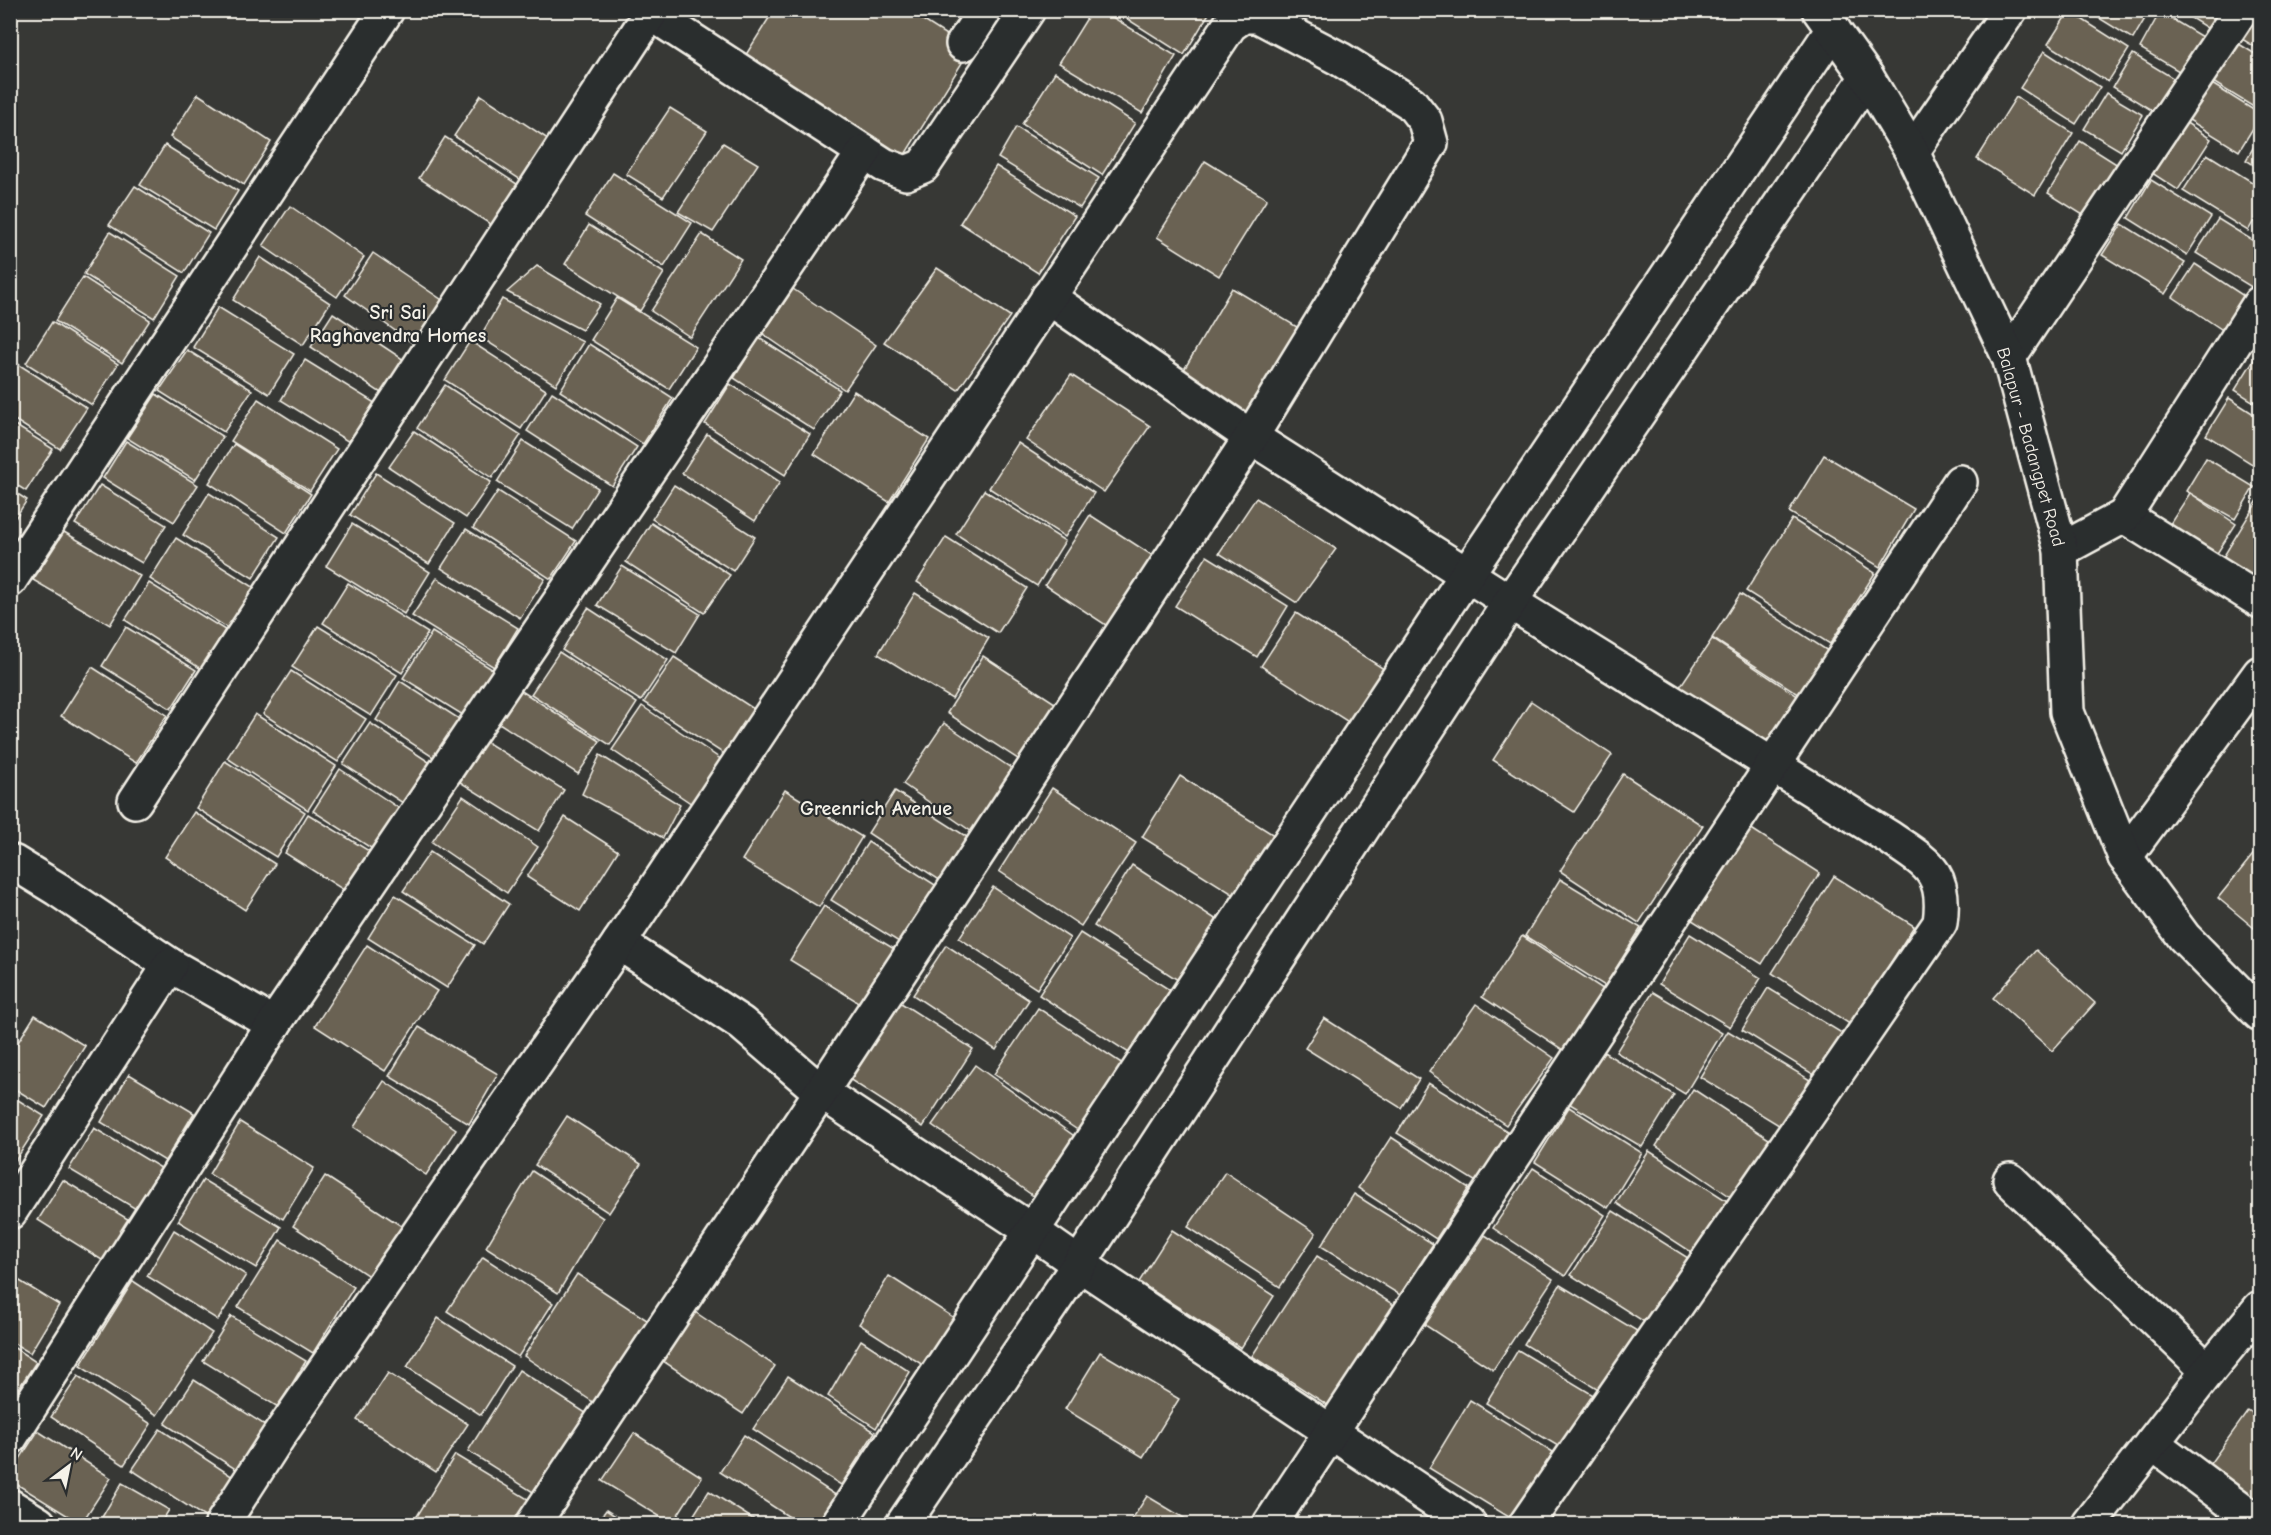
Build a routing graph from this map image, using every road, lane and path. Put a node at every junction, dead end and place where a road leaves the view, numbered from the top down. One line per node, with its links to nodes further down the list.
1 (387, 10): 20 (street)
2 (985, 10): 8 (street)
3 (1028, 10): 10 (street)
4 (2010, 10): 11 (street)
5 (2241, 10): 14 (street)
6 (648, 12): 10 (street); 25 (street)
7 (1826, 20): 9 (street, Balapur - Badangpet Road); 19 (street)
8 (963, 44)
9 (1867, 76): 11 (street, Balapur - Badangpet Road); 22 (street)
10 (864, 152): 31 (street)
11 (1912, 152): 14 (street, Balapur - Badangpet Road)
12 (1048, 297): 15 (street); 15 (street); 28 (street)
13 (2260, 303): 17 (street)
14 (2009, 357): 18 (street, Balapur - Badangpet Road)
15 (1251, 436): 19 (street); 32 (street)
16 (1960, 482): 24 (street)
17 (2124, 516): 18 (street); 21 (street)
18 (2061, 550): 26 (street, Balapur - Badangpet Road)
19 (1467, 574): 22 (street); 35 (street)
20 (10, 580)
21 (2260, 601)
22 (1510, 602): 24 (street); 36 (street)
23 (2260, 673): 26 (street)
24 (1772, 766): 39 (street); 50 (street)
25 (135, 801)
26 (2125, 857): 30 (street, Balapur - Badangpet Road)
27 (10, 863): 29 (street)
28 (619, 943): 32 (street); 44 (street)
29 (170, 965): 31 (street); 34 (street)
30 (2260, 1014)
31 (274, 1024): 40 (street)
32 (821, 1092): 35 (street); 45 (street)
33 (2010, 1180): 38 (street)
34 (10, 1212)
35 (1032, 1231): 36 (street); 46 (street)
36 (1079, 1264): 39 (street); 47 (street)
37 (2260, 1308): 38 (street)
38 (2208, 1371): 41 (street)
39 (1330, 1433): 48 (street); 49 (street)
40 (10, 1438)
41 (2152, 1443): 51 (street); 52 (street)
42 (10, 1506): 43 (street)
43 (39, 1524)
44 (222, 1524)
45 (533, 1524)
46 (838, 1524)
47 (903, 1524)
48 (1270, 1524)
49 (1469, 1524)
50 (1526, 1524)
51 (2089, 1524)
52 (2260, 1524)

